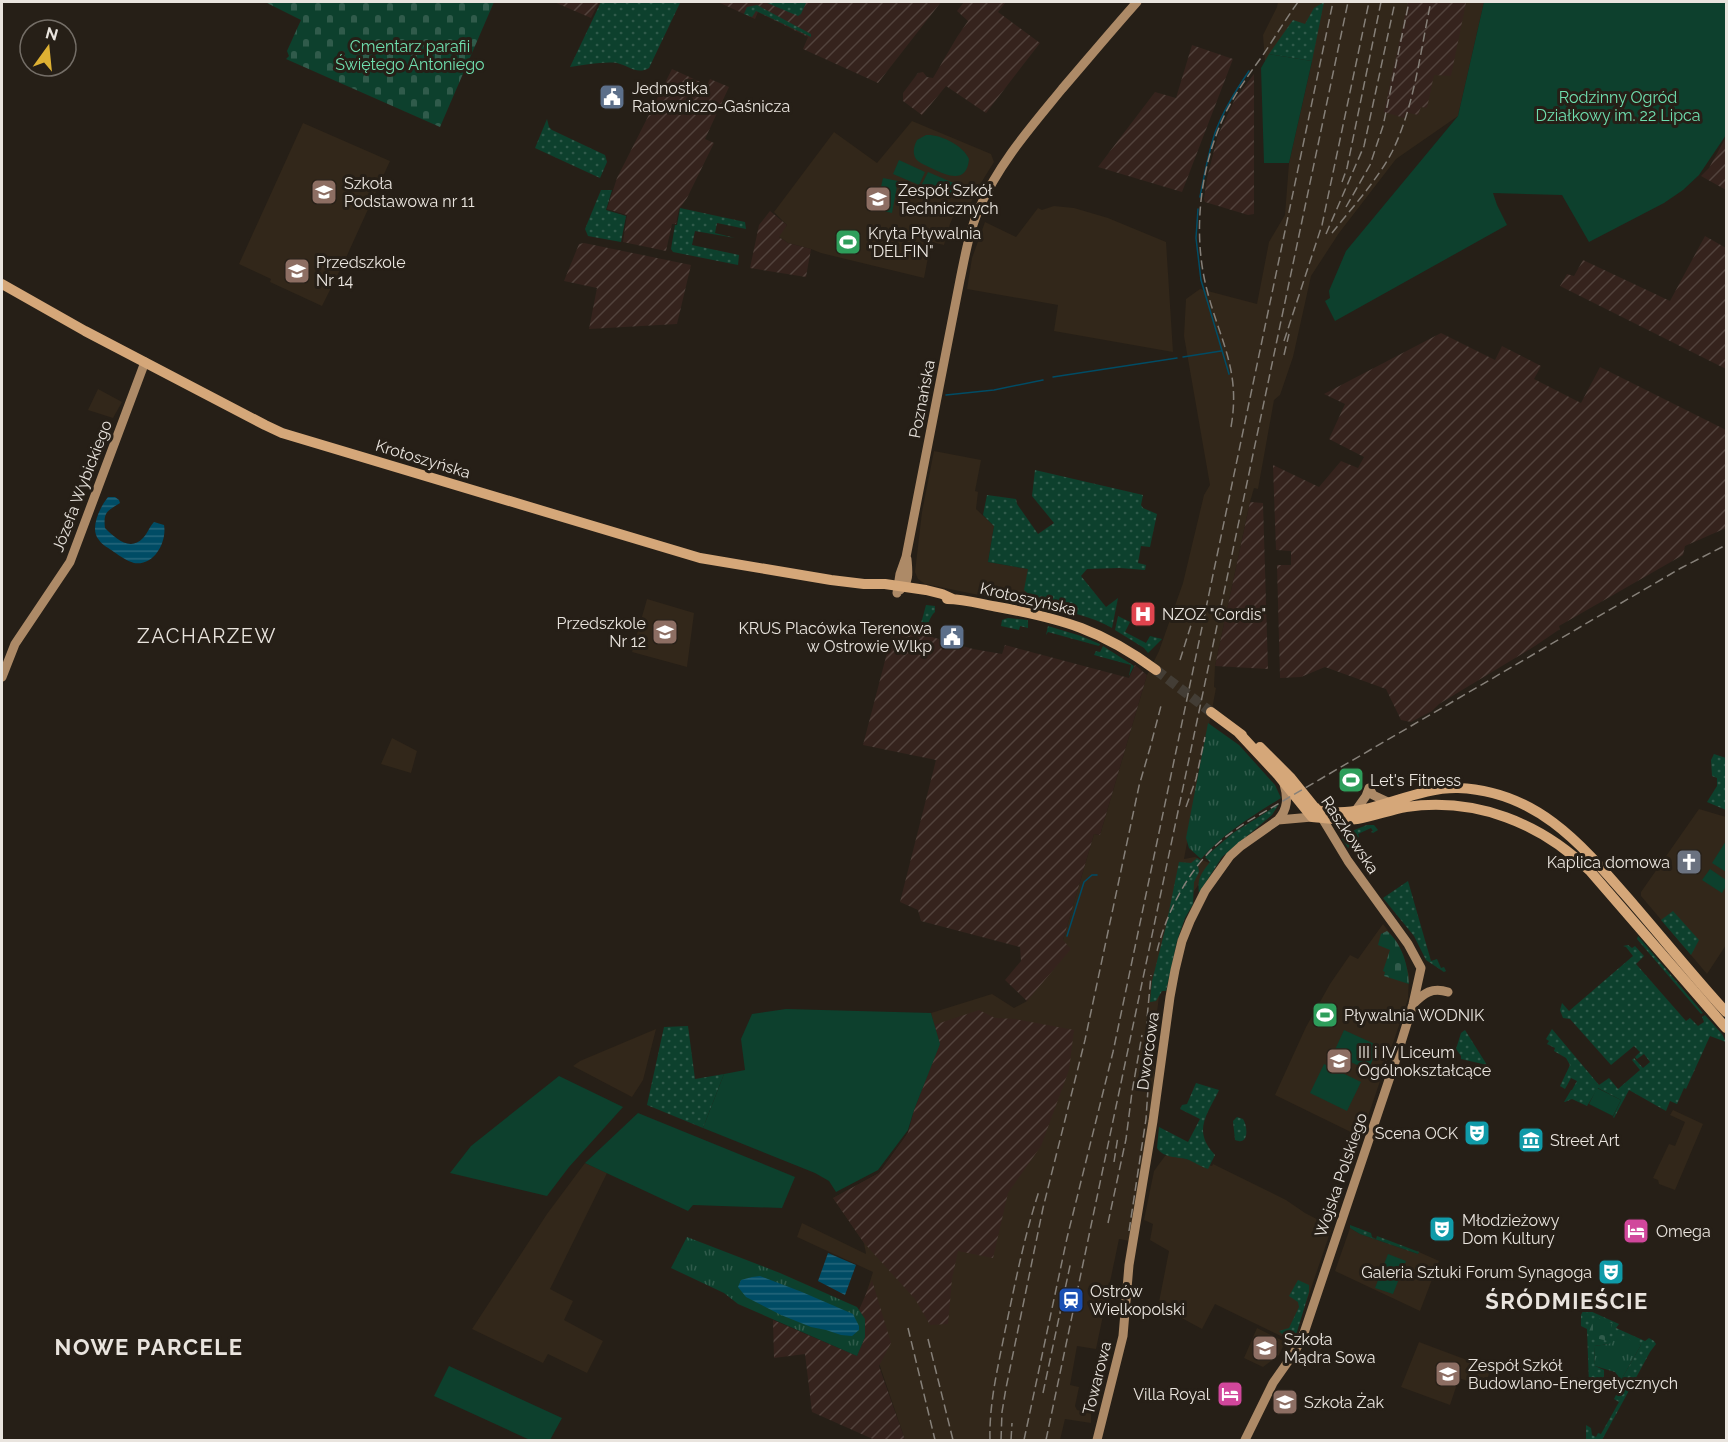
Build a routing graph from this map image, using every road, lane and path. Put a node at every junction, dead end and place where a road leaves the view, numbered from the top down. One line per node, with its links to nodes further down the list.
1 (1137, 2): 3 (main road, Poznańska)
2 (1144, 2): 3 (main road, Poznańska)
3 (968, 247): 6 (main road, Poznańska)
4 (2, 284): 5 (main road, Krotoszyńska)
5 (145, 362): 6 (main road, Krotoszyńska); 8 (main road, Józefa Wybickiego)
6 (900, 589): 7 (main road, Krotoszyńska)
7 (1156, 670)
8 (2, 677)
9 (1211, 712): 10 (main road, Raszkowska)
10 (1238, 732): 11 (main road, Raszkowska); 13 (main road, Raszkowska)
11 (1282, 780): 13 (main road, Raszkowska); 15 (main road)
12 (1388, 802): 14 (main road); 14 (main road); 20 (main road)
13 (1317, 814): 14 (main road); 14 (main road); 15 (main road); 16 (main road, Raszkowska)
14 (1356, 815): 16 (main road); 21 (main road)
15 (1278, 820): 22 (main road, Dworcowa)
16 (1335, 838): 17 (main road, Raszkowska)
17 (1421, 968): 19 (main road, Wojska Polskiego)
18 (1448, 992): 19 (main road)
19 (1413, 1004): 24 (main road, Wojska Polskiego)
20 (1726, 1012)
21 (1726, 1028)
22 (1125, 1322): 23 (main road, Towarowa)
23 (1097, 1440)
24 (1245, 1440)

